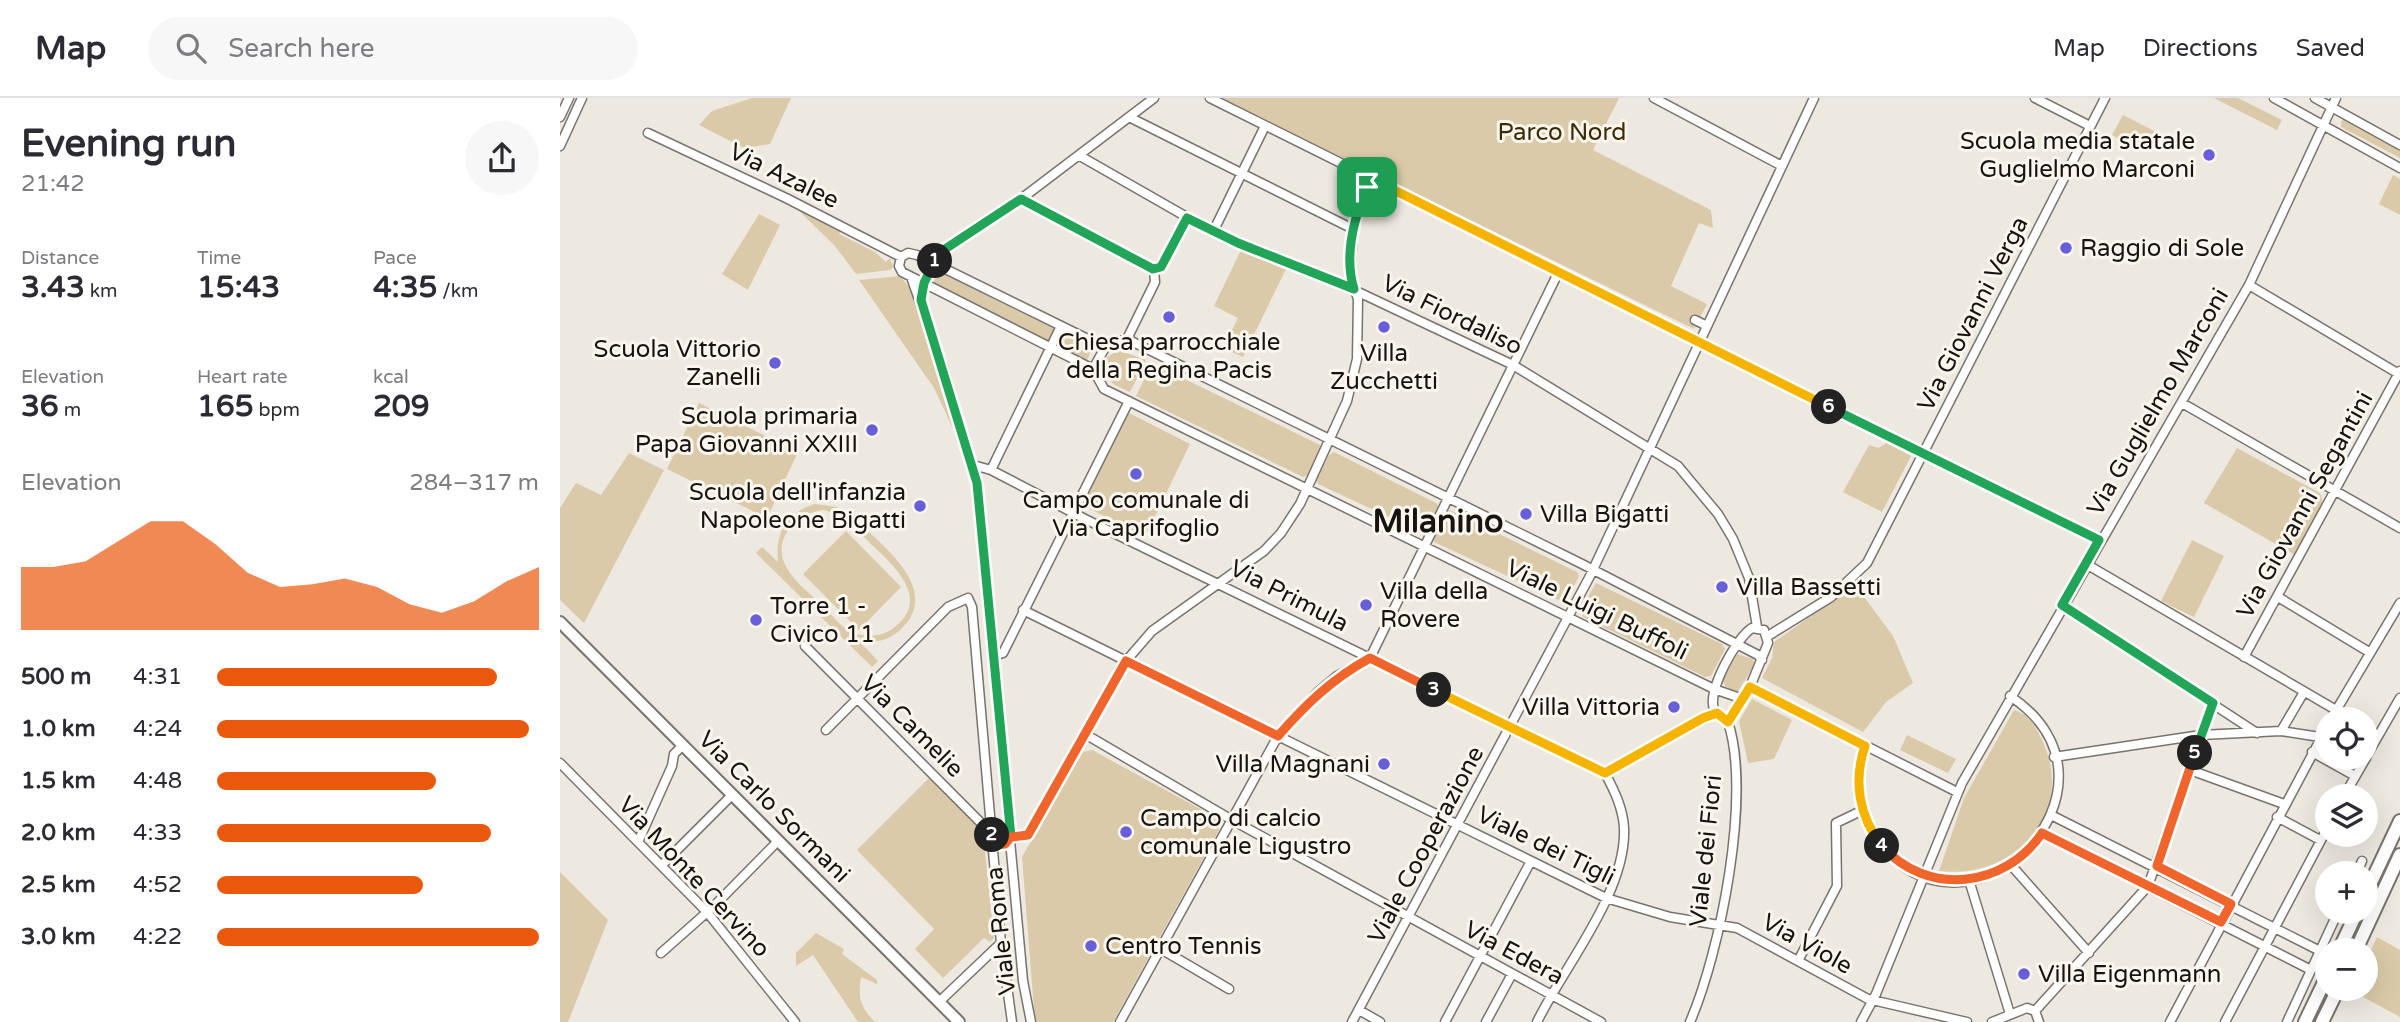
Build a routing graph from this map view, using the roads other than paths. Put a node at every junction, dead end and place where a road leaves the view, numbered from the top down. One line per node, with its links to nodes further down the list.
1 (569, 98): 13 (street)
2 (583, 98): 20 (street)
3 (1154, 98): 14 (street)
4 (1210, 98): 16 (street)
5 (1654, 98): 22 (street)
6 (1814, 98): 22 (street, Viale Cooperazione)
7 (2035, 98): 17 (street)
8 (2105, 98): 17 (street, Via Giovanni Verga)
9 (2274, 98): 15 (street)
10 (2315, 98): 12 (street)
11 (2336, 98): 12 (street, Via Guglielmo Marconi)
12 (2331, 107): 15 (street, Via Guglielmo Marconi); 19 (street)
13 (560, 117)
14 (1131, 118): 21 (street); 24 (street)
15 (2323, 125): 23 (street); 36 (street, Via Guglielmo Marconi)
16 (1265, 126): 24 (street); 25 (street)
17 (2090, 127): 53 (street, Via Giovanni Verga)
18 (648, 133): 30 (street, Via Azalee)
19 (2400, 145)
20 (560, 146)
21 (1080, 156): 26 (street); 27 (street, Via Fiordaliso)
22 (1782, 166): 41 (street, Viale Cooperazione)
23 (2400, 168)
24 (1241, 174): 28 (street); 29 (street)
25 (1370, 178): 28 (street); 33 (street)
26 (1021, 199): 31 (street); 32 (street)
27 (1187, 218): 29 (street, Via Fiordaliso); 32 (street)
28 (1353, 229): 37 (street)
29 (1213, 232): 37 (street, Via Fiordaliso)
30 (901, 257): 31 (street, Via Azalee); 34 (street, Viale Roma)
31 (934, 263): 35 (street, Viale Roma); 40 (street)
32 (1153, 269): 42 (street)
33 (1559, 271): 43 (street); 46 (street)
34 (911, 277): 35 (street, Viale Luigi Buffoli); 38 (street, Viale Roma)
35 (924, 283): 38 (street, Viale Roma); 45 (street, Viale Luigi Buffoli)
36 (2249, 285): 48 (street); 50 (street, Via Guglielmo Marconi)
37 (1354, 289): 46 (street, Via Fiordaliso); 51 (street)
38 (921, 300): 54 (street, Viale Roma)
39 (1695, 320): 41 (street)
40 (1061, 326): 44 (street); 45 (street)
41 (1707, 326): 43 (street, Viale Cooperazione)
42 (1127, 339): 44 (street); 51 (street, Viale Luigi Buffoli)
43 (1700, 341): 52 (street, Viale Cooperazione); 53 (street)
44 (1107, 344): 47 (street)
45 (1051, 346): 47 (street, Viale Luigi Buffoli); 55 (street)
46 (1513, 365): 52 (street, Via Fiordaliso); 58 (street)
47 (1093, 369): 49 (street, Viale Luigi Buffoli)
48 (2399, 372): 56 (street, Via Giovanni Segantini)
49 (1129, 401): 57 (street, Viale Luigi Buffoli); 59 (street)
50 (2182, 403): 56 (street); 61 (street, Via Guglielmo Marconi)
51 (1331, 440): 57 (street); 58 (street, Viale Luigi Buffoli)
52 (1651, 449): 64 (street, Viale Cooperazione); 72 (street, Via Fiordaliso)
53 (1923, 452): 61 (street); 73 (street, Via Giovanni Verga)
54 (973, 465): 55 (street, Via Primula); 77 (street, Viale Roma)
55 (991, 470): 59 (street, Via Primula)
56 (2334, 488): 60 (street); 66 (street, Via Giovanni Segantini)
57 (1306, 490): 62 (street, Viale Luigi Buffoli); 65 (street)
58 (1448, 497): 62 (street); 64 (street, Viale Luigi Buffoli)
59 (1071, 512): 65 (street, Via Primula); 69 (street)
60 (2400, 528)
61 (2099, 540): 63 (street, Via Guglielmo Marconi)
62 (1424, 548): 70 (street, Viale Luigi Buffoli); 79 (street)
63 (2086, 564): 68 (street, Via Guglielmo Marconi); 78 (street)
64 (1593, 569): 70 (street, Viale Cooperazione); 74 (street, Viale Luigi Buffoli)
65 (1218, 582): 79 (street, Via Primula); 81 (street)
66 (2278, 597): 76 (street); 78 (street, Via Giovanni Segantini)
67 (2400, 603): 76 (street)
68 (2062, 605): 85 (street, Via Guglielmo Marconi); 89 (street)
69 (1023, 611): 77 (street); 81 (street, Viale dei Tigli)
70 (1570, 616): 83 (street, Viale Luigi Buffoli); 94 (street, Viale Cooperazione)
71 (560, 622): 103 (main road, Via Carlo Sormani)
72 (1757, 627): 73 (street); 74 (street)
73 (1768, 639): 80 (street)
74 (1738, 645): 80 (street, Viale Luigi Buffoli); 83 (street)
75 (805, 646): 87 (street, Via Camelie)
76 (2369, 652): 91 (street)
77 (993, 656): 125 (street, Viale Roma)
78 (2244, 657): 84 (street)
79 (1370, 658): 94 (street, Via Primula); 100 (street)
80 (1762, 660): 82 (street)
81 (1126, 661): 98 (street); 100 (street, Viale dei Tigli)
82 (1750, 687): 88 (street); 104 (street)
83 (1714, 689): 88 (street, Viale Luigi Buffoli); 92 (street)
84 (2304, 692): 90 (street); 96 (street)
85 (2010, 696): 107 (street); 114 (street, Via Guglielmo Marconi)
86 (2400, 698): 102 (street)
87 (857, 699): 95 (street); 124 (street, Via Camelie); 124 (street, Viale Roma)
88 (1743, 699): 93 (street)
89 (2213, 703): 97 (street); 99 (street)
90 (2331, 707)
91 (2338, 707)
92 (1717, 713): 93 (street); 111 (street)
93 (1728, 722): 145 (street, Viale dei Fiori)
94 (1511, 727): 111 (street, Via Primula); 122 (street, Viale Cooperazione)
95 (826, 730)
96 (2281, 731): 97 (street); 101 (street)
97 (2257, 733): 99 (street)
98 (1085, 734): 120 (street, Via Edera); 125 (street)
99 (2200, 735): 107 (street); 109 (street)
100 (1278, 736): 120 (street); 122 (street, Viale dei Tigli)
101 (2315, 736)
102 (2378, 736)
103 (683, 745): 115 (main road, Via Carlo Sormani); 128 (street)
104 (1865, 746): 114 (street); 117 (street)
105 (2315, 746): 106 (street)
106 (2312, 752): 112 (street); 116 (street)
107 (2054, 757): 118 (street)
108 (560, 762): 128 (street, Via Monte Cervino)
109 (2190, 769): 116 (street); 135 (street)
110 (2358, 770): 112 (street)
111 (1605, 773): 140 (street)
112 (2355, 776): 113 (street)
113 (2351, 784)
114 (1957, 792): 137 (street, Via Guglielmo Marconi)
115 (732, 795): 127 (main road, Via Carlo Sormani); 133 (street)
116 (2284, 804): 119 (street)
117 (1863, 810): 137 (street); 155 (street)
118 (2051, 815): 123 (street); 135 (street)
119 (2277, 817): 126 (street); 141 (street)
120 (1232, 820): 143 (street, Via Edera); 151 (street)
121 (2400, 821): 136 (highway)
122 (1459, 825): 132 (street, Viale dei Tigli); 143 (street, Viale Cooperazione)
123 (2042, 833): 134 (street); 139 (street)
124 (992, 834): 125 (street); 129 (street, Viale Roma)
125 (1011, 837): 129 (street); 171 (street, Viale Roma)
126 (2315, 837)
127 (778, 841): 142 (street); 164 (main road, Via Carlo Sormani)
128 (638, 842): 133 (street, Via Monte Cervino)
129 (993, 845): 148 (street, Viale Roma)
130 (2316, 847): 146 (street)
131 (2400, 855): 147 (highway)
132 (1531, 861): 140 (street, Viale dei Tigli); 154 (street)
133 (662, 865): 142 (street, Via Monte Cervino)
134 (2011, 865): 138 (street); 153 (street)
135 (2157, 866): 139 (street); 141 (street)
136 (2378, 868)
137 (1925, 875): 138 (street); 161 (street, Via Guglielmo Marconi)
138 (1969, 880): 167 (street)
139 (2148, 886): 144 (street); 153 (street)
140 (1606, 898): 145 (street, Viale dei Tigli); 160 (street)
141 (2231, 904): 144 (street); 146 (street)
142 (707, 912): 152 (street); 168 (street, Via Monte Cervino)
143 (1409, 917): 154 (street, Via Edera); 165 (street, Viale Cooperazione)
144 (2221, 922): 149 (street); 184 (street)
145 (1722, 924): 155 (street, Via Viole); 179 (street, Viale dei Fiori)
146 (2275, 926): 149 (street); 150 (street)
147 (2362, 938)
148 (1001, 943): 164 (street); 170 (street, Viale Roma)
149 (2266, 945): 157 (street); 185 (street)
150 (2315, 948)
151 (1161, 949): 159 (street); 172 (street)
152 (661, 953)
153 (2089, 953): 166 (street)
154 (1480, 957): 158 (street, Via Edera); 175 (street)
155 (1798, 961): 161 (street, Via Viole)
156 (2315, 962): 157 (street)
157 (2311, 970): 186 (street)
158 (1512, 974): 160 (street, Via Edera); 176 (street)
159 (1229, 989)
160 (1550, 994): 177 (street); 178 (street, Via Edera)
161 (1873, 1001): 180 (street, Via Guglielmo Marconi); 181 (street, Via Viole)
162 (2315, 1001): 187 (highway)
163 (2332, 1001): 188 (highway)
164 (939, 1002): 169 (main road, Via Carlo Sormani)
165 (1359, 1010): 173 (street, Viale Cooperazione); 174 (street)
166 (2035, 1011): 167 (street); 183 (street)
167 (2010, 1014): 182 (street)
168 (794, 1022)
169 (958, 1022)
170 (1012, 1022)
171 (1031, 1022)
172 (1120, 1022)
173 (1352, 1022)
174 (1380, 1022)
175 (1444, 1022)
176 (1486, 1022)
177 (1537, 1022)
178 (1601, 1022)
179 (1690, 1022)
180 (1861, 1022)
181 (1966, 1022)
182 (1992, 1022)
183 (2039, 1022)
184 (2171, 1022)
185 (2225, 1022)
186 (2287, 1022)
187 (2305, 1022)
188 (2322, 1022)

